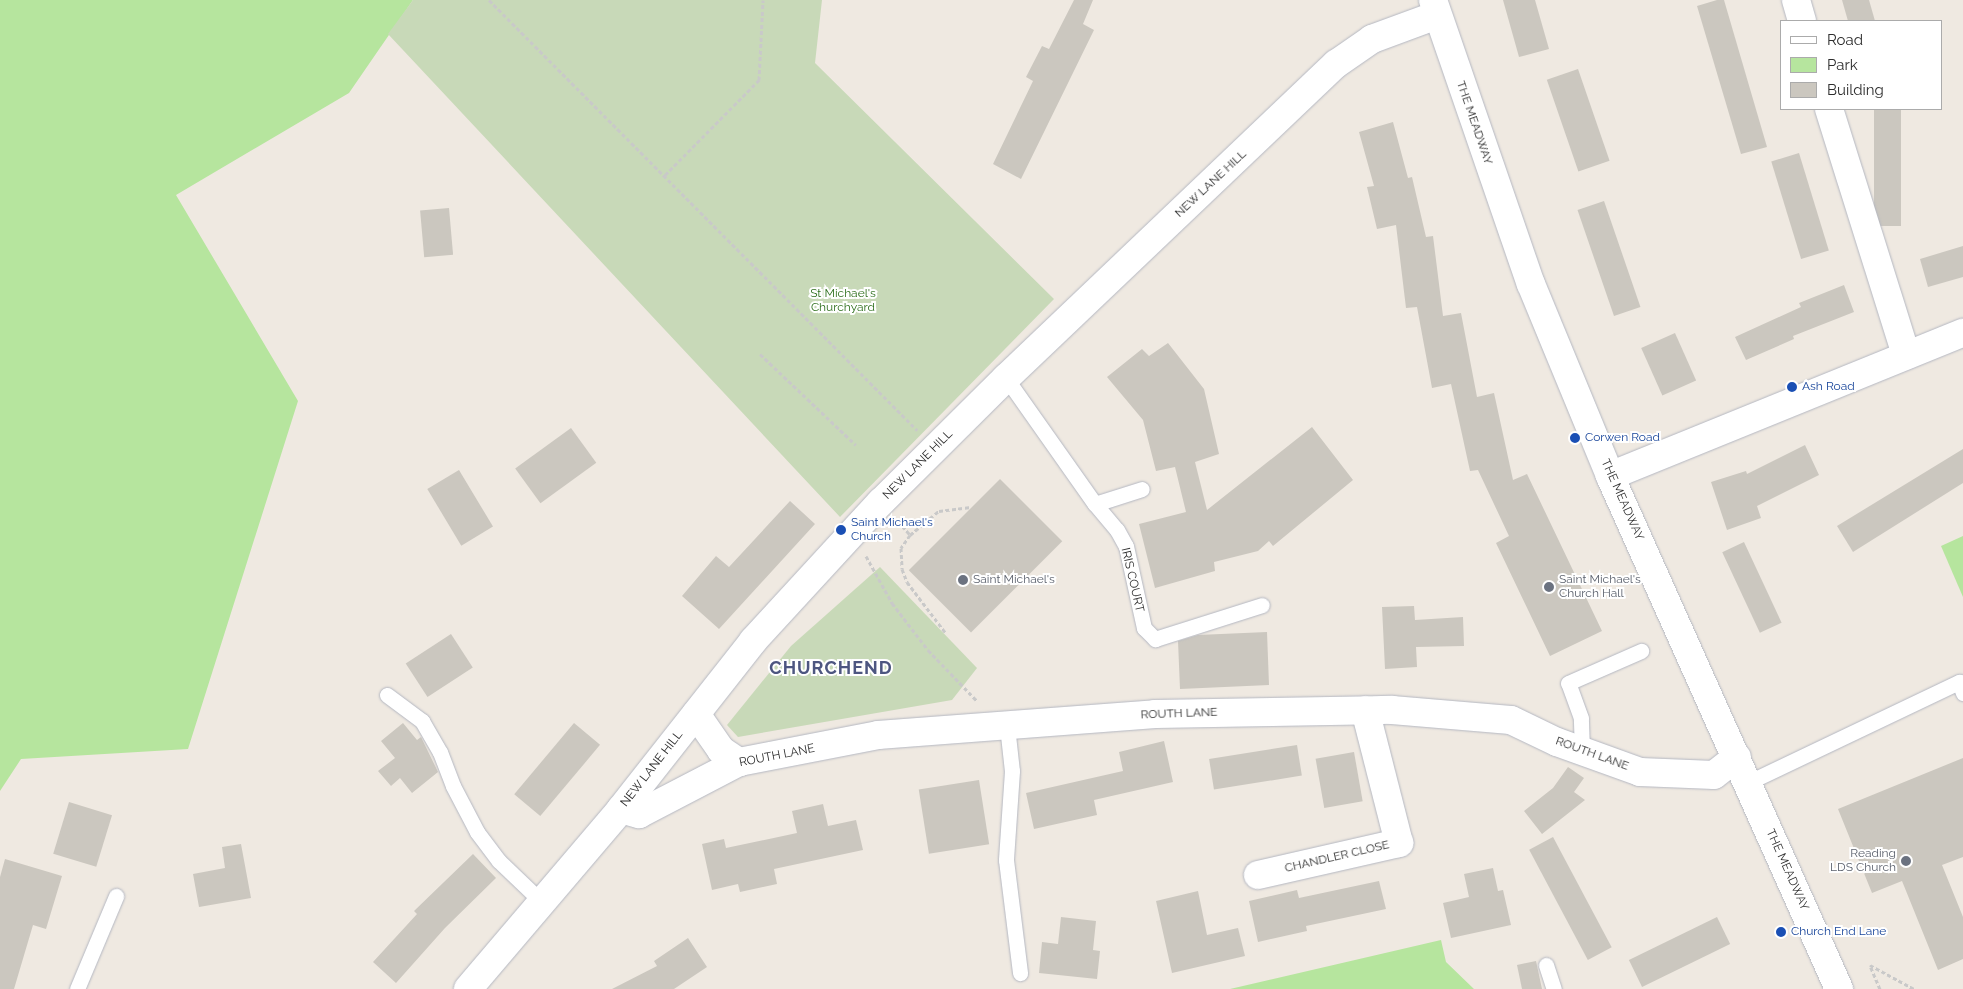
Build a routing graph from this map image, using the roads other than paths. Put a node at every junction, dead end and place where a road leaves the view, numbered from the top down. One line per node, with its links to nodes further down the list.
1 (1796, 0): 3 (street)
2 (1435, 8): 7 (street, NEW LANE HILL); 8 (street, THE MEADWAY)
3 (1802, 20)
4 (1829, 110): 6 (street)
5 (1963, 333): 6 (street)
6 (1906, 356): 8 (street)
7 (1006, 378): 10 (lane, IRIS COURT); 16 (street, NEW LANE HILL)
8 (1610, 476): 19 (street, THE MEADWAY)
9 (1142, 489): 10 (lane)
10 (1095, 504): 11 (lane, IRIS COURT)
11 (1262, 605)
12 (1641, 651): 18 (lane)
13 (1963, 693): 21 (lane)
14 (387, 695): 25 (lane)
15 (1365, 710): 17 (street, ROUTH LANE); 18 (street, ROUTH LANE); 23 (street, CHANDLER CLOSE)
16 (696, 714): 20 (street); 22 (street, NEW LANE HILL)
17 (1007, 726): 20 (street, ROUTH LANE); 27 (lane)
18 (1582, 751): 19 (street, ROUTH LANE)
19 (1737, 757): 21 (street, THE MEADWAY)
20 (739, 762): 22 (street, ROUTH LANE)
21 (1749, 782): 31 (street, THE MEADWAY)
22 (622, 809): 25 (street, NEW LANE HILL)
23 (1258, 875)
24 (116, 896): 28 (lane)
25 (542, 903): 29 (street, NEW LANE HILL)
26 (1546, 965): 30 (lane)
27 (1020, 973)
28 (77, 989)
29 (468, 989)
30 (1554, 989)
31 (1839, 989)

